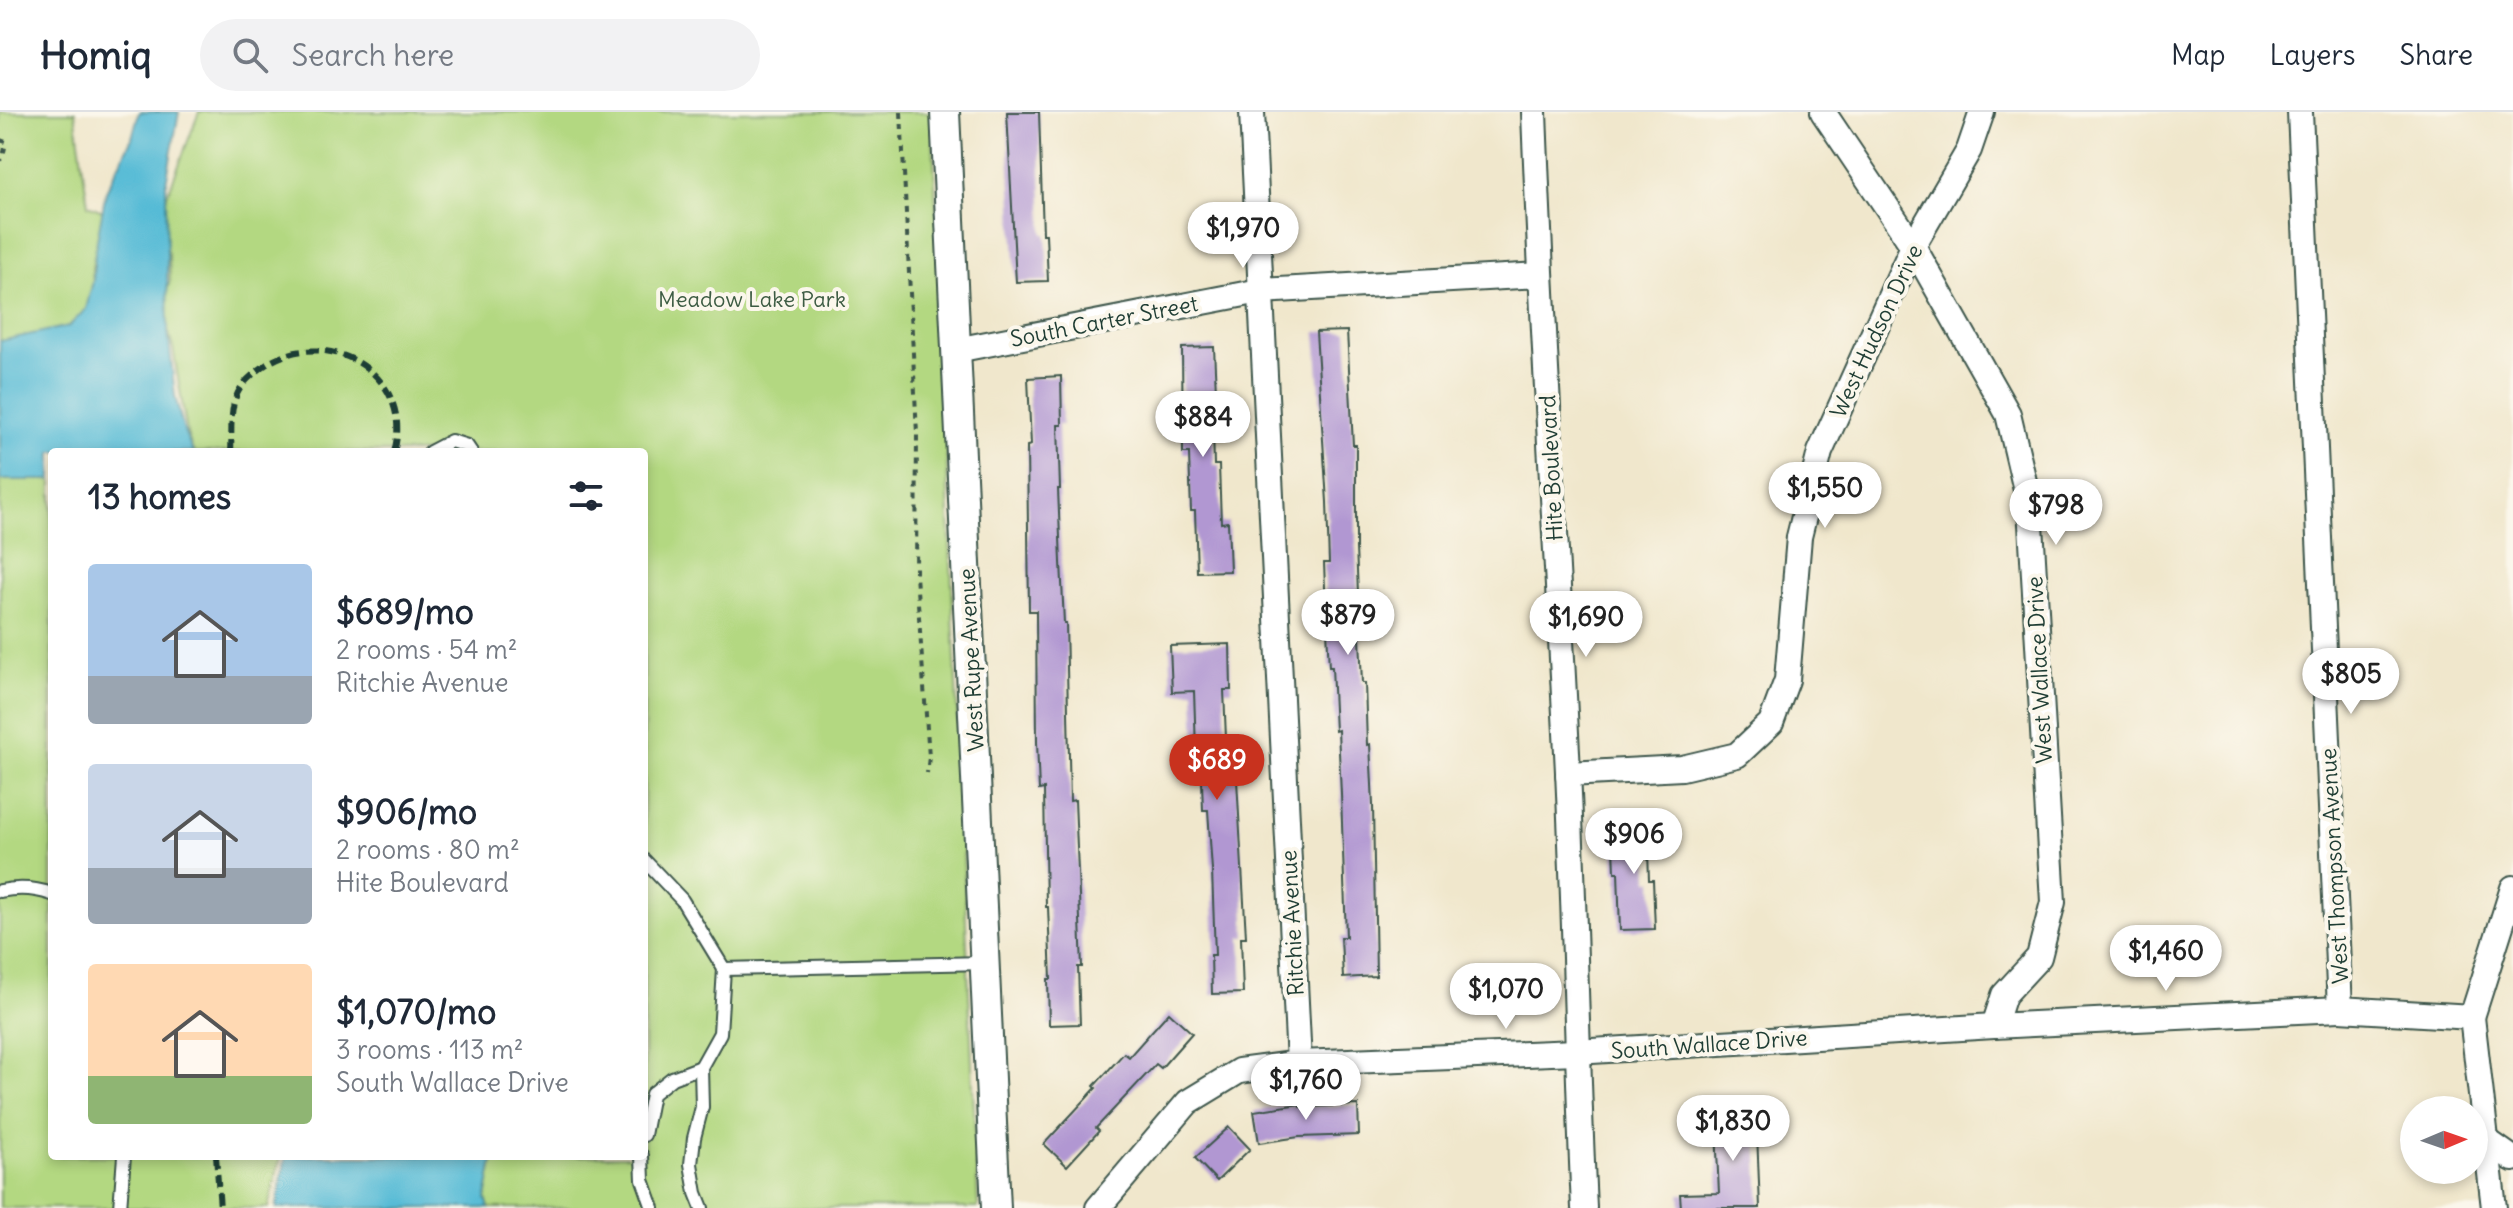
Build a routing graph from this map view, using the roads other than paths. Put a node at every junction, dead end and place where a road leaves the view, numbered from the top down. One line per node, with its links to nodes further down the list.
1 (945, 112): 10 (street, West Rupe Avenue)
2 (1252, 112): 9 (street, Ritchie Avenue)
3 (1534, 112): 8 (street, Hite Boulevard)
4 (1823, 112): 7 (street, West Wallace Drive)
5 (1982, 112): 7 (street, West Hudson Drive)
6 (2300, 112): 20 (street, West Thompson Avenue)
7 (1913, 246): 13 (street, West Hudson Drive); 22 (street, West Wallace Drive)
8 (1540, 275): 9 (street, South Carter Street); 13 (street, Hite Boulevard)
9 (1260, 291): 10 (street, South Carter Street); 24 (street, Ritchie Avenue)
10 (956, 350): 18 (street, West Rupe Avenue)
11 (438, 448): 12 (lane)
12 (468, 448)
13 (1568, 774): 23 (street, Hite Boulevard)
14 (648, 864): 19 (lane)
15 (2513, 888): 21 (street)
16 (0, 891): 17 (lane)
17 (48, 893)
18 (985, 963): 19 (lane); 36 (street, West Rupe Avenue)
19 (724, 969): 25 (lane)
20 (2340, 1009): 21 (street, West Thompson Avenue); 22 (street, South Wallace Drive)
21 (2472, 1017): 26 (street)
22 (1994, 1026): 23 (street, South Wallace Drive)
23 (1576, 1052): 24 (street, South Wallace Drive); 38 (street, Hite Boulevard)
24 (1299, 1063): 37 (street, South Wallace Drive)
25 (701, 1067): 27 (lane); 35 (lane)
26 (2481, 1096)
27 (648, 1114)
28 (2488, 1141): 30 (street)
29 (2488, 1157): 39 (street)
30 (2513, 1159)
31 (124, 1160): 33 (lane)
32 (642, 1160): 34 (lane)
33 (120, 1208)
34 (653, 1208)
35 (702, 1208)
36 (996, 1208)
37 (1098, 1208)
38 (1584, 1208)
39 (2494, 1208)

